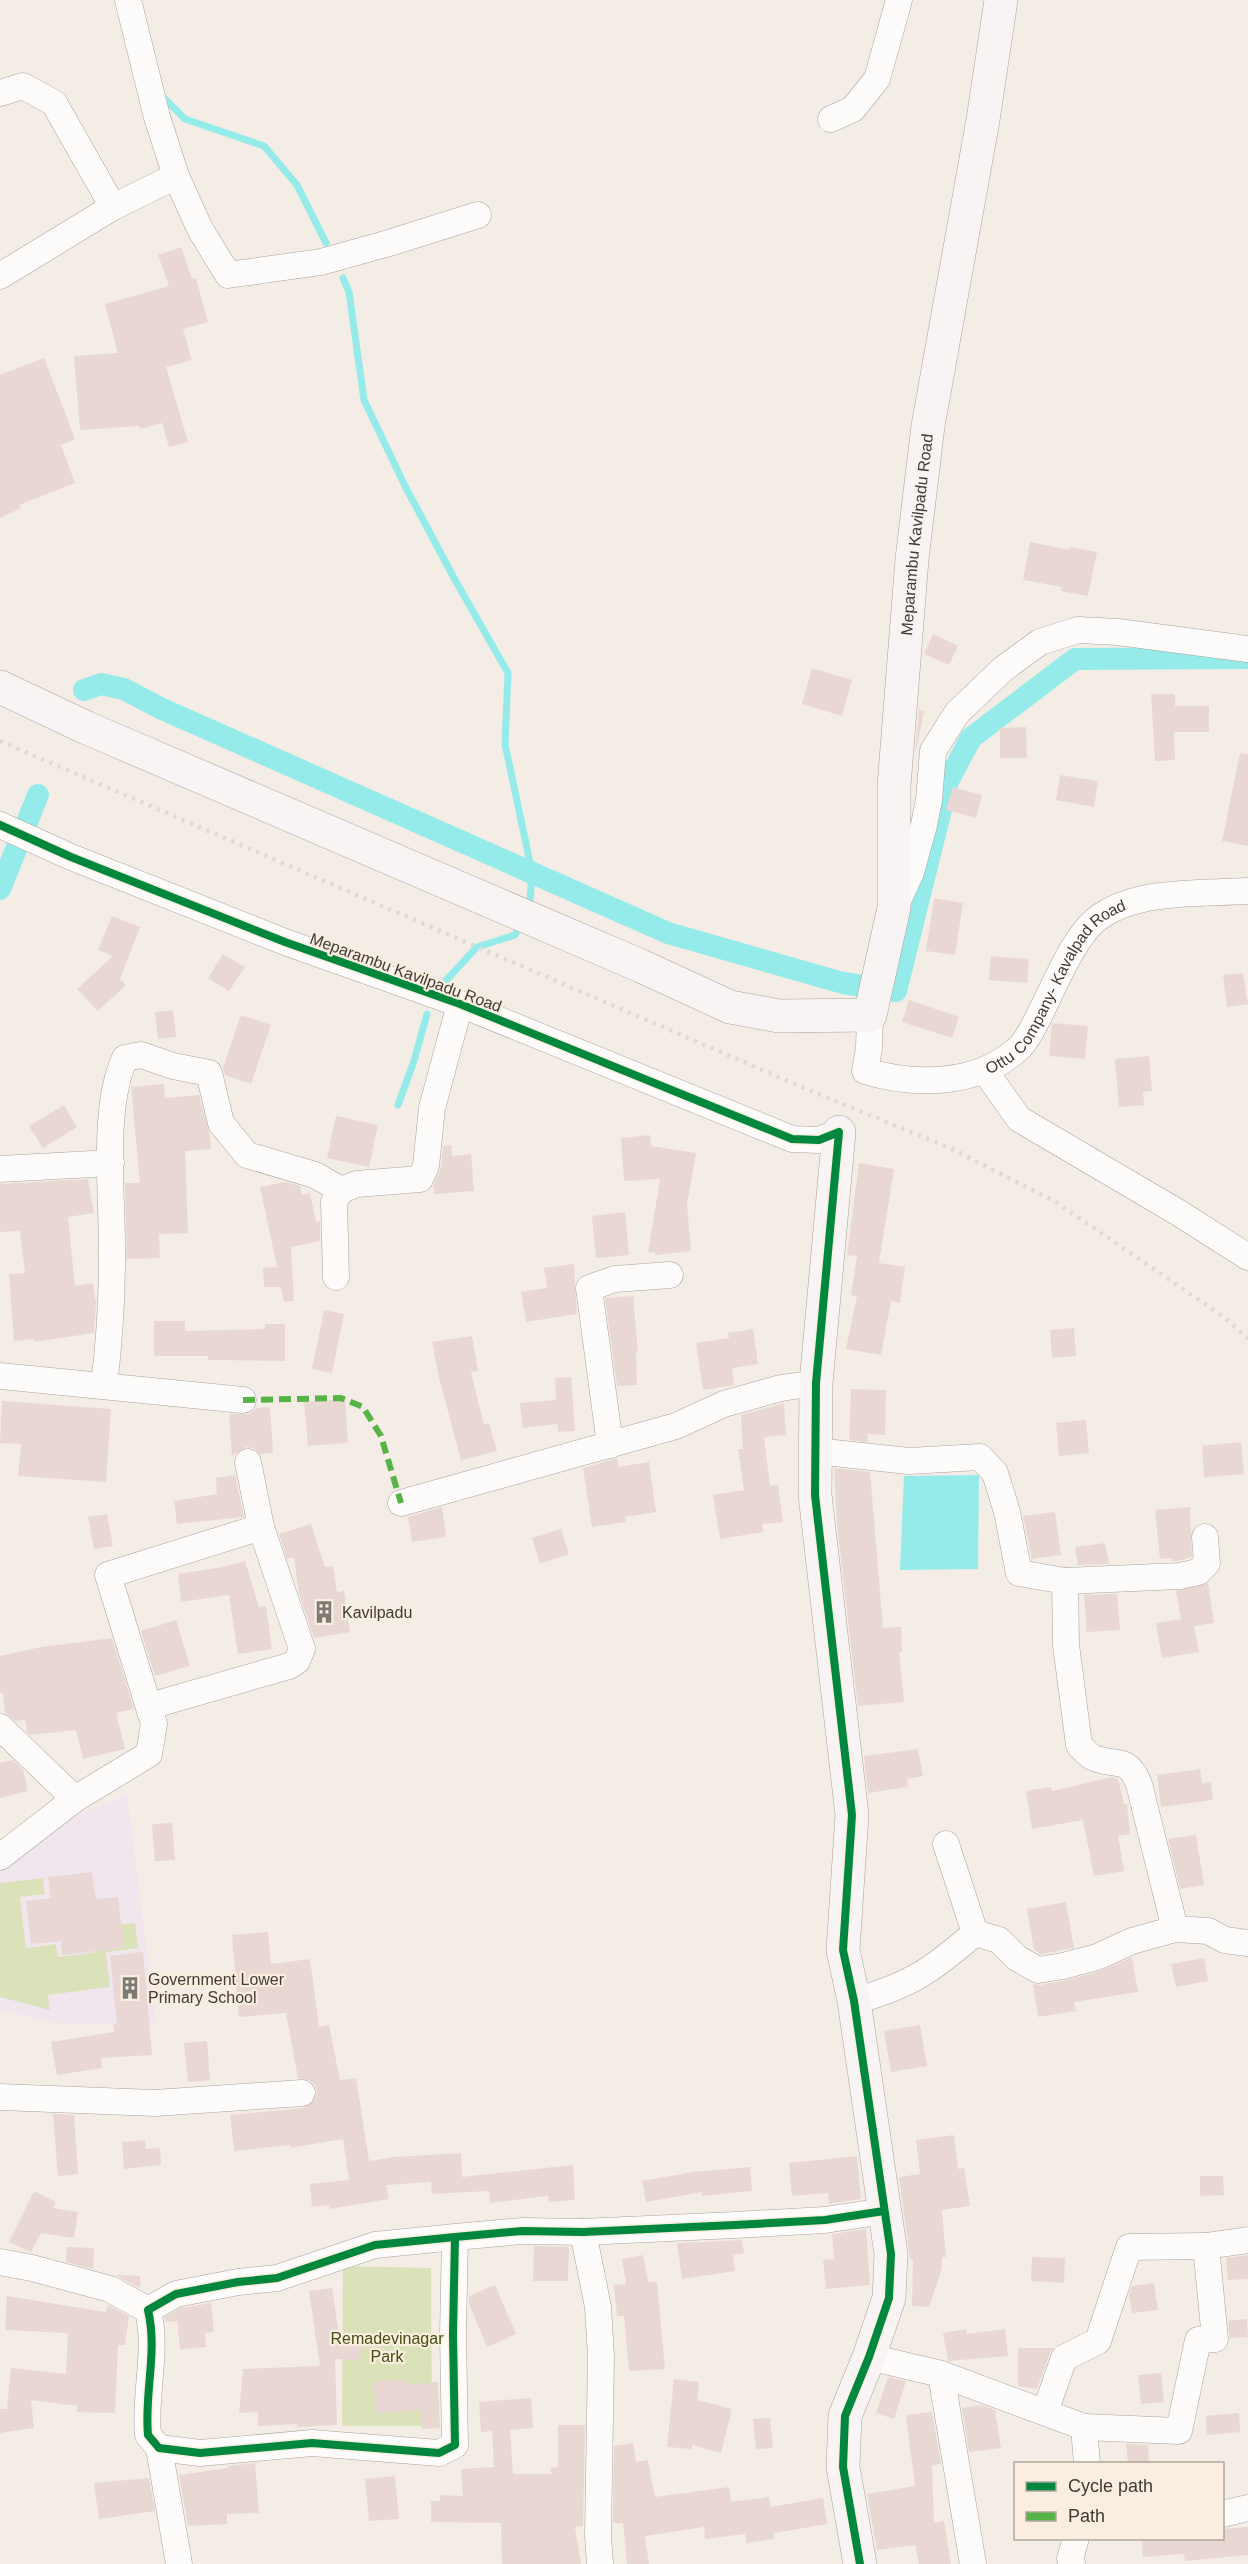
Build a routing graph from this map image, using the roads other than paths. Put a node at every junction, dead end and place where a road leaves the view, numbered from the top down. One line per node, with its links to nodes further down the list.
1 (128, 0): 6 (street)
2 (899, 0): 5 (street)
3 (1001, 0): 14 (main road, Meparambu Kavilpadu Road)
4 (0, 93): 7 (street)
5 (831, 119)
6 (176, 176): 7 (street); 8 (street)
7 (113, 207): 9 (street)
8 (478, 215)
9 (0, 276)
10 (1248, 649): 14 (street)
11 (0, 687): 16 (main road)
12 (2, 830): 15 (street, Meparambu Kavilpadu Road)
13 (1248, 891): 18 (street, Ottu Company- Kavalpad Road)
14 (894, 908): 16 (main road, Meparambu Kavilpadu Road)
15 (460, 1004): 19 (street, Meparambu Kavilpadu Road); 22 (street)
16 (870, 1015): 17 (street, Meparambu Kavilpadu Road)
17 (865, 1071): 18 (street, Ottu Company- Kavalpad Road)
18 (985, 1071): 23 (street)
19 (839, 1132): 27 (main road)
20 (111, 1163): 21 (street); 22 (street); 28 (street)
21 (0, 1168)
22 (340, 1190): 25 (street)
23 (1248, 1257)
24 (670, 1275): 30 (street)
25 (336, 1277)
26 (0, 1376): 28 (street)
27 (816, 1383): 30 (street); 31 (main road)
28 (104, 1386): 29 (street)
29 (243, 1400)
30 (610, 1444): 33 (street)
31 (815, 1451): 36 (street); 45 (main road)
32 (248, 1462): 34 (street)
33 (401, 1503)
34 (261, 1527): 37 (street); 37 (street)
35 (1205, 1537): 36 (street)
36 (1065, 1581): 42 (street)
37 (150, 1706): 39 (street)
38 (0, 1727): 39 (street)
39 (75, 1799): 41 (street)
40 (946, 1844): 43 (street)
41 (0, 1857)
42 (1175, 1929): 43 (street); 44 (street)
43 (975, 1933): 45 (street)
44 (1248, 1943)
45 (854, 2001): 48 (main road)
46 (302, 2093): 47 (street)
47 (0, 2097)
48 (884, 2211): 49 (street); 55 (main road)
49 (583, 2232): 50 (street); 65 (street)
50 (455, 2237): 54 (street); 59 (street)
51 (1248, 2240): 52 (street)
52 (1206, 2246): 57 (street); 58 (street)
53 (0, 2262): 54 (street)
54 (148, 2310): 59 (street)
55 (869, 2357): 56 (street); 66 (main road)
56 (942, 2374): 57 (street); 67 (street)
57 (1044, 2412): 58 (street)
58 (1084, 2427): 60 (street)
59 (159, 2448): 64 (street)
60 (1087, 2462)
61 (1248, 2508): 62 (street)
62 (1224, 2514)
63 (1076, 2540): 68 (street)
64 (179, 2564)
65 (600, 2564)
66 (860, 2564)
67 (973, 2564)
68 (1072, 2564)

